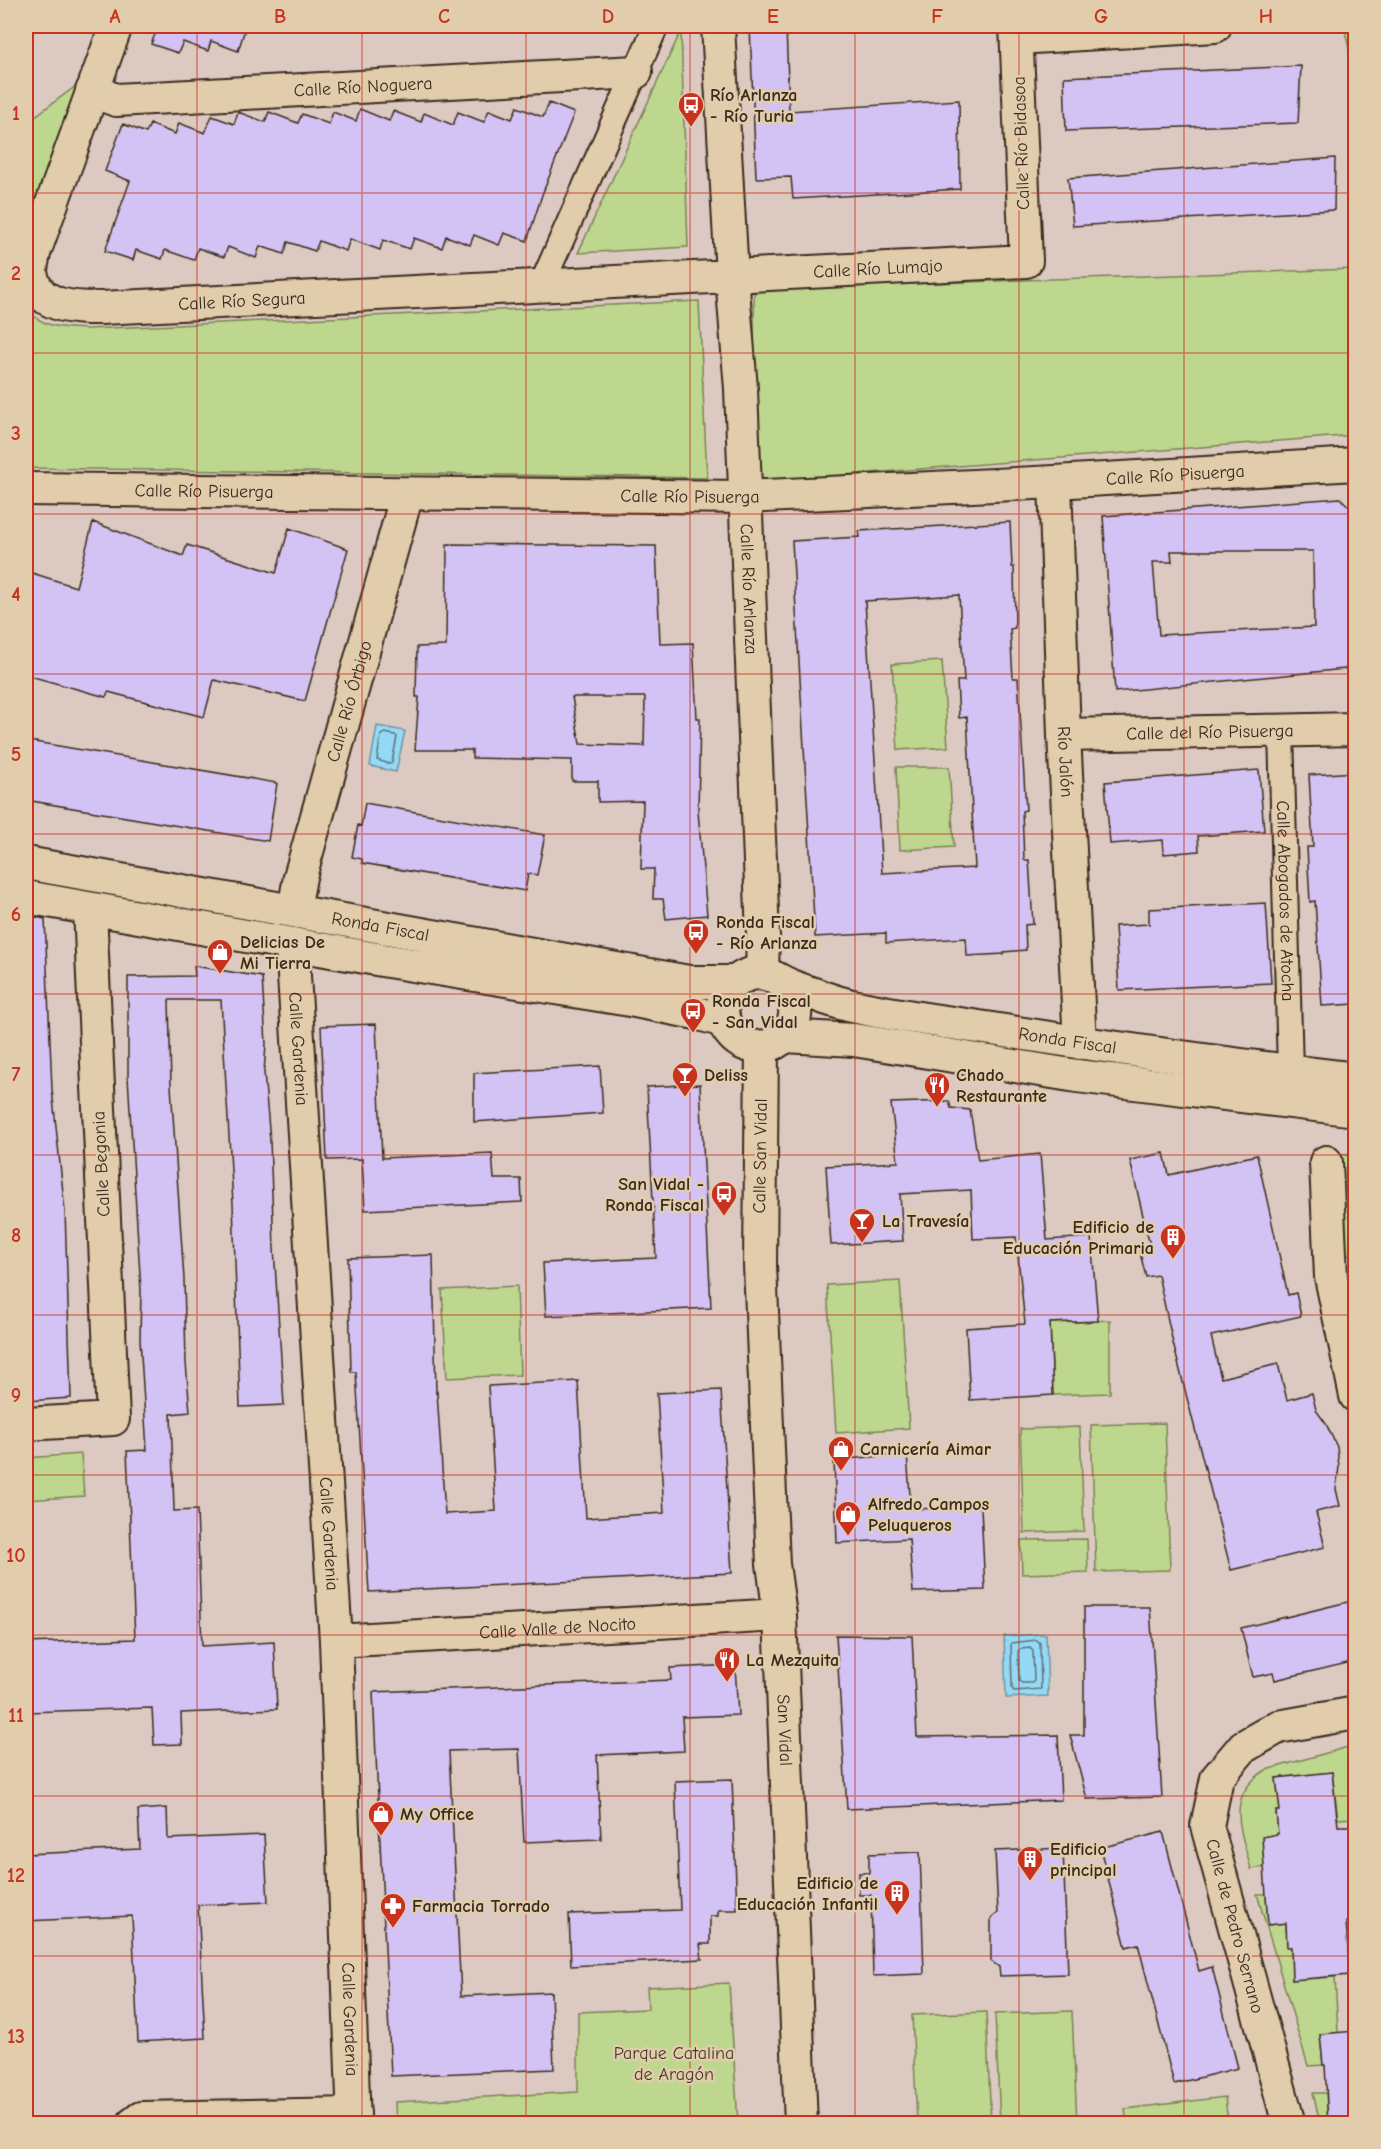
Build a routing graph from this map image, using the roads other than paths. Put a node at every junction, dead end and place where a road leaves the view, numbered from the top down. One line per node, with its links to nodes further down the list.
1 (116, 26): 7 (street, Calle Río Segura)
2 (656, 26): 6 (street)
3 (718, 26): 9 (street, Calle Río Arlanza)
4 (1215, 26): 5 (street)
5 (1016, 32): 8 (street, Calle Río Bidasoa)
6 (636, 72): 7 (street, Calle Río Noguera); 10 (street)
7 (92, 92): 10 (street, Calle Río Segura)
8 (1026, 261): 9 (street, Calle Río Lumajo)
9 (732, 276): 10 (street, Calle Río Segura); 15 (street, Calle Río Arlanza)
10 (542, 284)
11 (1356, 464): 12 (street, Calle Río Pisuerga)
12 (1055, 482): 15 (street, Calle Río Pisuerga); 18 (street, Río Jalón)
13 (26, 489): 14 (street, Calle Río Pisuerga)
14 (406, 494): 15 (street, Calle Río Pisuerga); 22 (street, Calle Río Órbigo)
15 (745, 496): 24 (street, Calle Río Arlanza)
16 (1356, 729): 17 (street, Calle del Río Pisuerga)
17 (1281, 730): 18 (street, Calle del Río Pisuerga); 28 (street, Calle Abogados de Atocha)
18 (1064, 735): 27 (street, Río Jalón)
19 (26, 863): 22 (street, Ronda Fiscal)
20 (26, 897): 21 (street, Ronda Fiscal)
21 (90, 909): 23 (street, Ronda Fiscal); 34 (street, Calle Begonia)
22 (294, 910): 24 (street, Ronda Fiscal)
23 (292, 944): 25 (street, Ronda Fiscal); 36 (street, Calle Gardenia)
24 (760, 979): 25 (street); 26 (street); 27 (street, Ronda Fiscal)
25 (724, 1021): 26 (street, Ronda Fiscal)
26 (773, 1041): 30 (street, Ronda Fiscal); 32 (street, Calle San Vidal)
27 (1080, 1043): 28 (street, Ronda Fiscal)
28 (1290, 1071): 29 (street, Ronda Fiscal)
29 (1356, 1079)
30 (1356, 1110)
31 (1326, 1162): 33 (street)
32 (760, 1264): 35 (street, San Vidal)
33 (1356, 1395)
34 (26, 1424)
35 (780, 1615): 36 (street, Calle Valle de Nocito); 40 (street, San Vidal)
36 (336, 1641): 38 (street, Calle Gardenia)
37 (1356, 1713): 41 (street, Calle de Pedro Serrano)
38 (354, 2119): 39 (street)
39 (133, 2124)
40 (801, 2124)
41 (1289, 2124)

